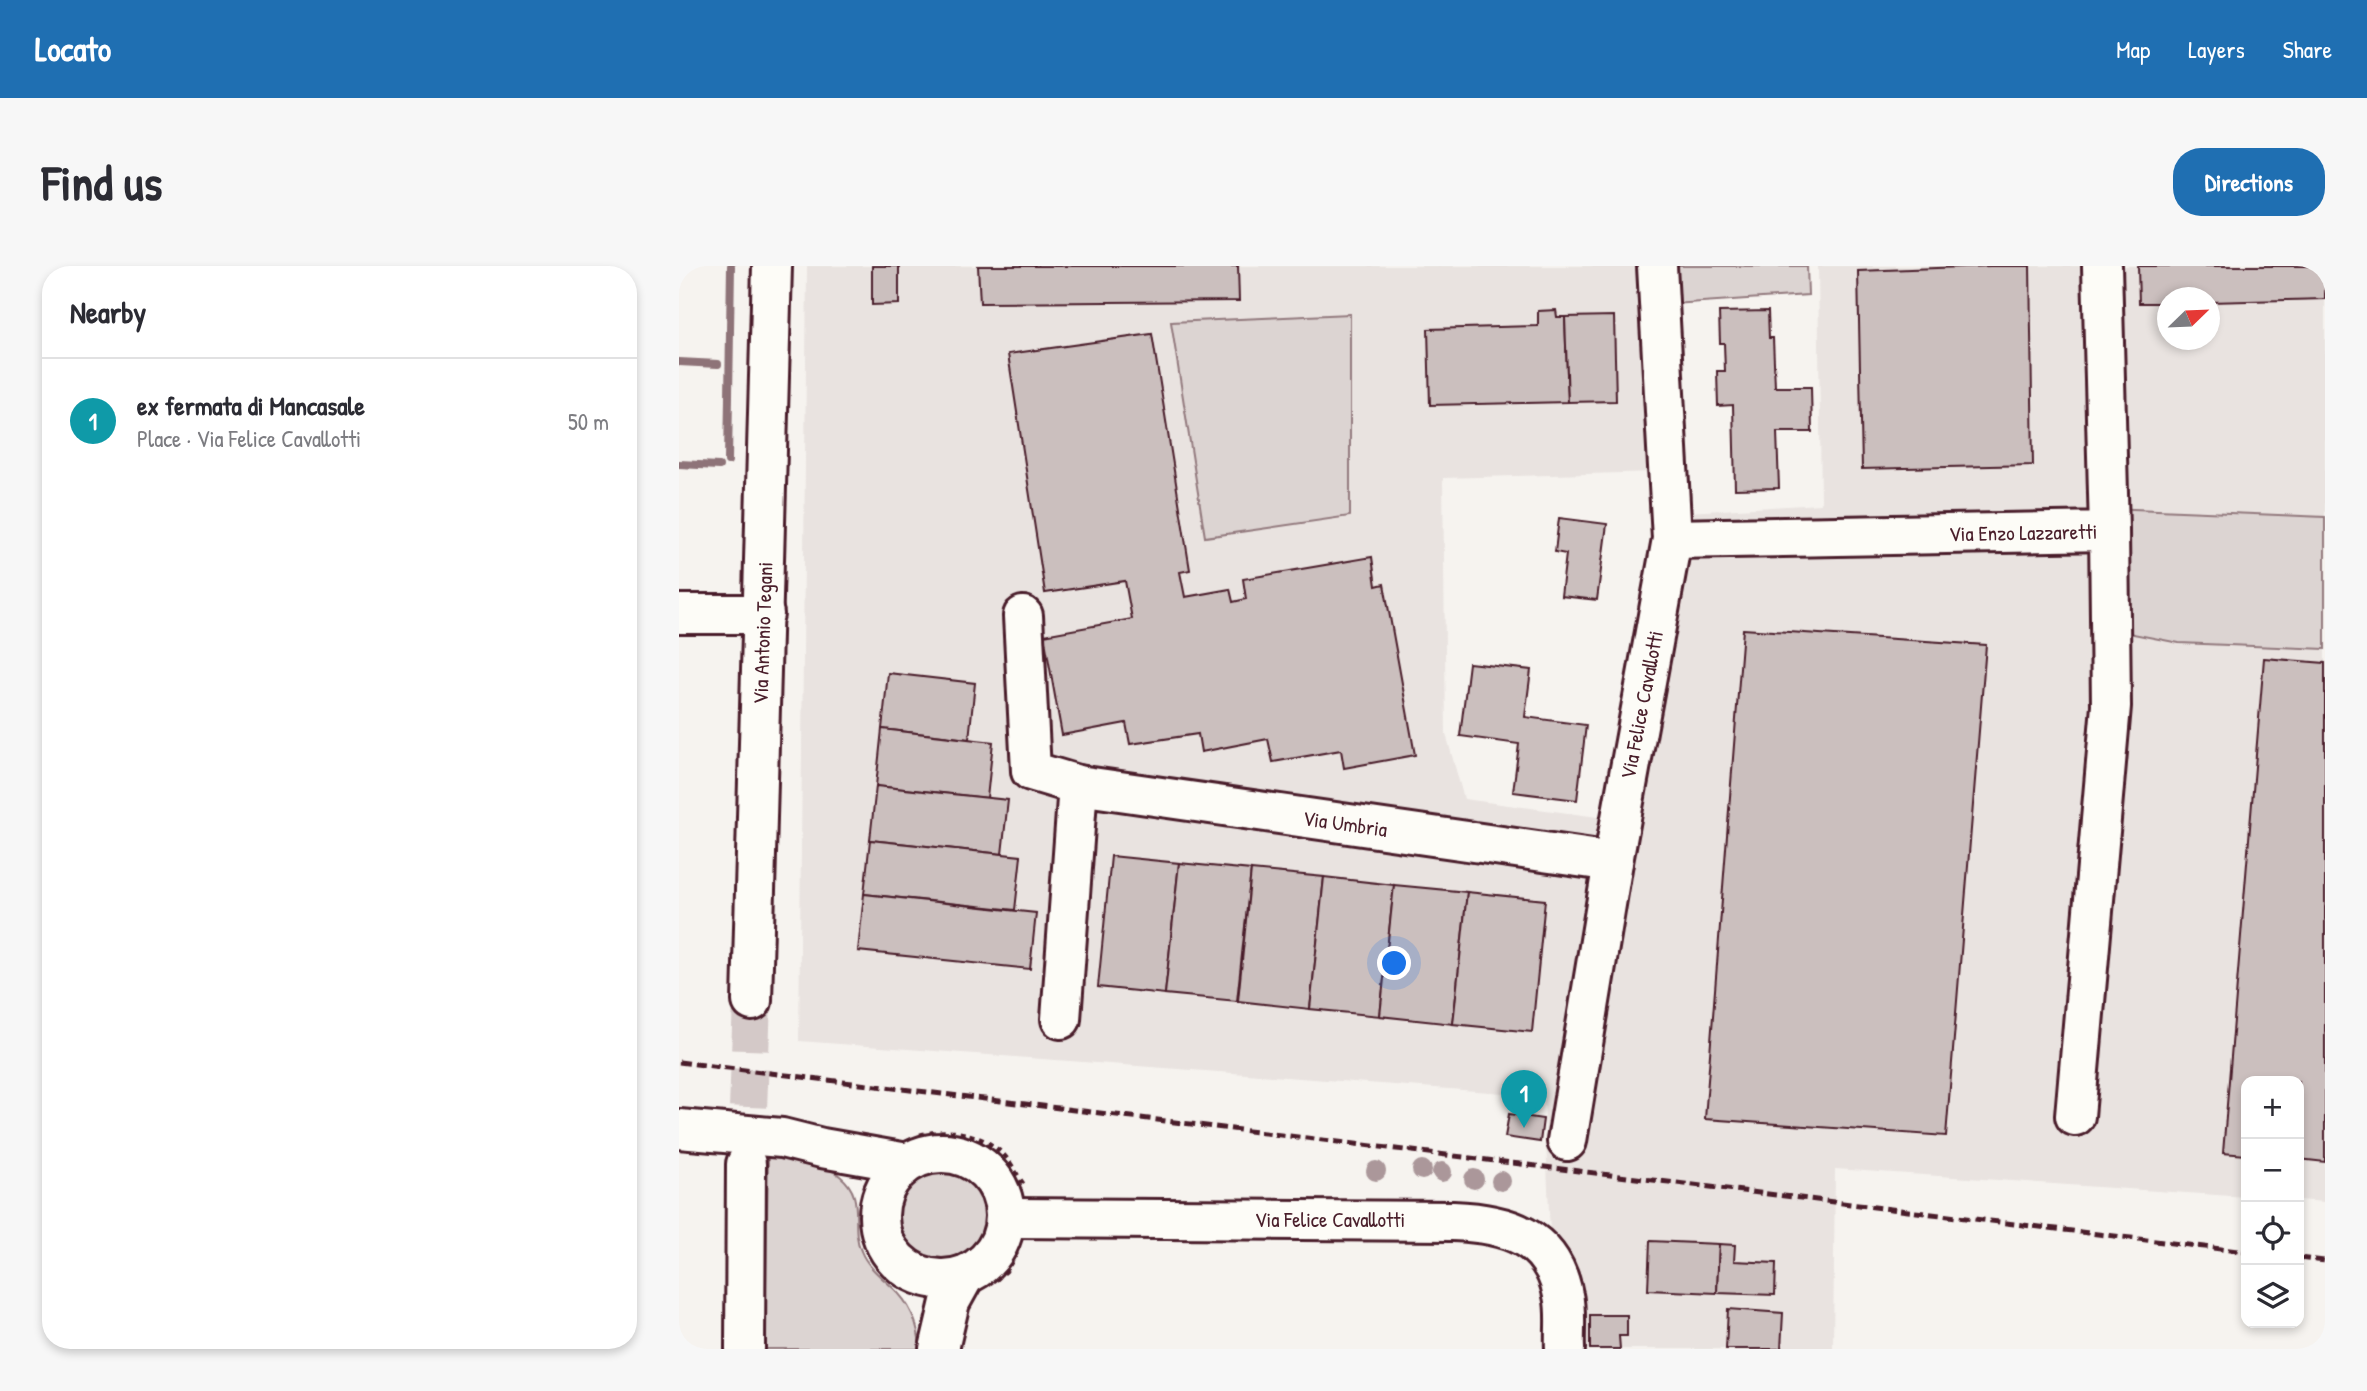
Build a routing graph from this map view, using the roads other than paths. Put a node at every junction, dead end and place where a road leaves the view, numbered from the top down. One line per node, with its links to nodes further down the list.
1 (772, 266): 7 (street, Via Antonio Tegani)
2 (1657, 266): 5 (street, Via Felice Cavallotti)
3 (2102, 266): 4 (street, Via Enzo Lazzaretti)
4 (2109, 531): 5 (street, Via Enzo Lazzaretti); 13 (street)
5 (1672, 539): 10 (street, Via Felice Cavallotti)
6 (679, 614): 7 (street)
7 (764, 614): 11 (street, Via Antonio Tegani)
8 (1023, 616): 9 (street, Via Umbria)
9 (1078, 785): 10 (street, Via Umbria); 12 (street)
10 (1613, 862): 15 (street, Via Felice Cavallotti)
11 (752, 1001)
12 (1061, 1019)
13 (2075, 1116)
14 (679, 1129): 16 (street)
15 (1567, 1141)
16 (822, 1148): 17 (street); 19 (street)
17 (911, 1150): 19 (street); 20 (street)
18 (746, 1164): 24 (street)
19 (880, 1204): 21 (street)
20 (1024, 1218): 22 (street); 25 (street, Via Felice Cavallotti)
21 (911, 1271): 22 (street); 23 (street)
22 (978, 1280): 23 (street)
23 (939, 1346)
24 (745, 1349)
25 (1565, 1349)

